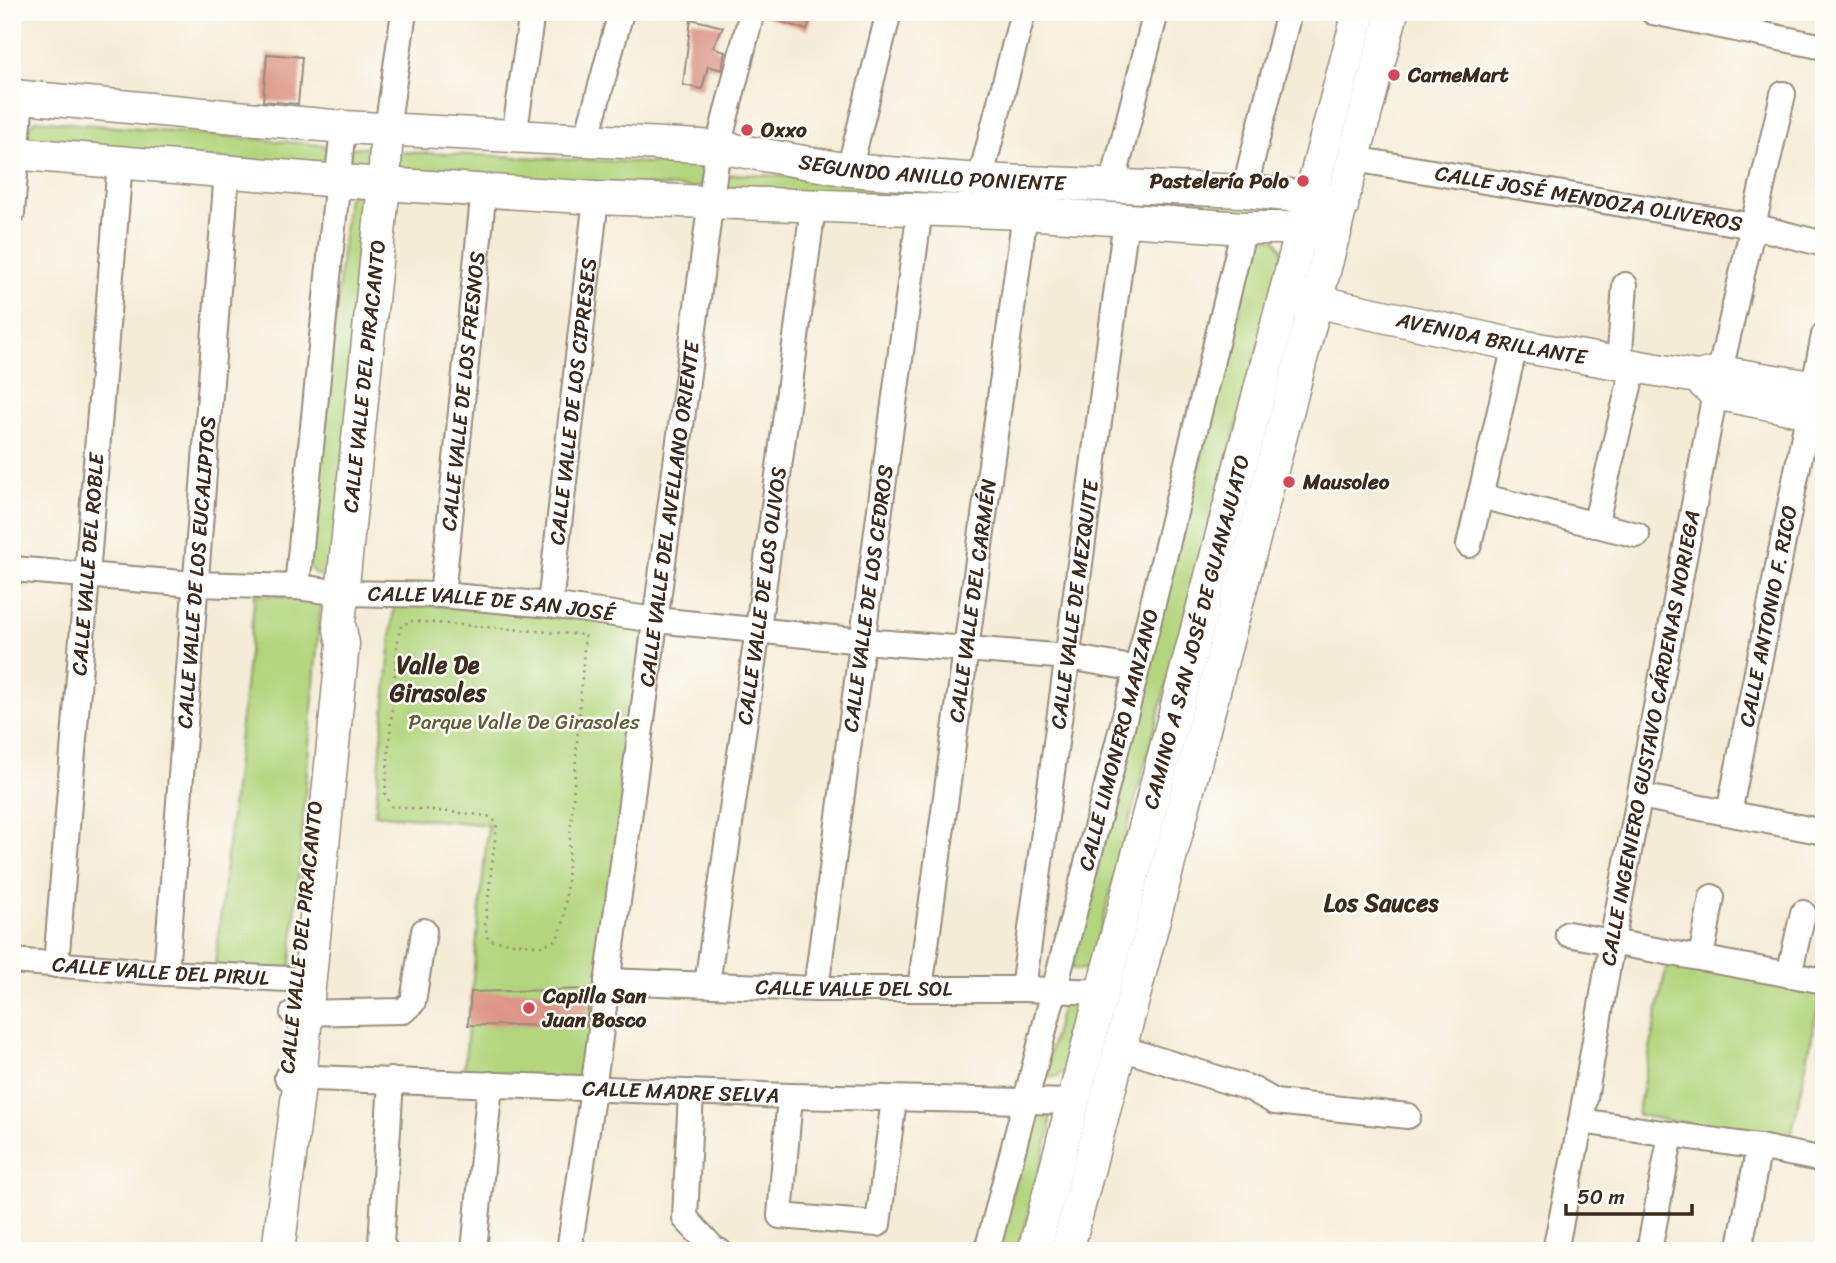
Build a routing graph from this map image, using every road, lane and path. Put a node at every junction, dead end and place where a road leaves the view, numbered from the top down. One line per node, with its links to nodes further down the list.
1 (404, 12): 17 (street)
2 (532, 12): 18 (street)
3 (621, 12): 19 (street)
4 (752, 12): 20 (street, CALLE VALLE DEL AVELLANO ORIENTE)
5 (888, 12): 24 (street)
6 (1024, 12): 26 (street)
7 (1156, 12): 29 (street)
8 (1289, 12): 31 (street)
9 (1359, 12): 32 (main road, CAMINO A SAN JOSÉ DE GUANAJUATO)
10 (1392, 12): 22 (main road, CAMINO A SAN JOSÉ DE GUANAJUATO)
11 (1653, 12): 12 (street)
12 (1733, 20): 13 (street)
13 (1824, 47)
14 (1783, 94): 41 (street, CALLE INGENIERO GUSTAVO CÁRDENAS NORIEGA)
15 (16, 96): 16 (main road, SEGUNDO ANILLO PONIENTE); 21 (street)
16 (343, 127): 17 (main road, SEGUNDO ANILLO PONIENTE); 27 (street)
17 (387, 129): 18 (main road, SEGUNDO ANILLO PONIENTE); 28 (main road, CALLE VALLE DEL PIRACANTO)
18 (514, 137): 19 (main road, SEGUNDO ANILLO PONIENTE)
19 (586, 141): 20 (main road, SEGUNDO ANILLO PONIENTE)
20 (718, 147): 24 (main road, SEGUNDO ANILLO PONIENTE); 34 (street, CALLE VALLE DEL AVELLANO ORIENTE)
21 (15, 153): 23 (main road, SEGUNDO ANILLO PONIENTE); 37 (street)
22 (1353, 159): 39 (main road, CAMINO A SAN JOSÉ DE GUANAJUATO); 41 (street, CALLE JOSÉ MENDOZA OLIVEROS)
23 (120, 162): 25 (main road, SEGUNDO ANILLO PONIENTE); 58 (street, CALLE VALLE DEL ROBLE)
24 (849, 170): 26 (main road, SEGUNDO ANILLO PONIENTE)
25 (227, 171): 27 (main road, SEGUNDO ANILLO PONIENTE); 59 (street, CALLE VALLE DE LOS EUCALIPTOS)
26 (980, 180): 29 (main road, SEGUNDO ANILLO PONIENTE)
27 (339, 181): 28 (main road, SEGUNDO ANILLO PONIENTE); 60 (street)
28 (384, 184): 30 (main road, SEGUNDO ANILLO PONIENTE); 61 (main road, CALLE VALLE DEL PIRACANTO)
29 (1112, 186): 31 (main road, SEGUNDO ANILLO PONIENTE)
30 (484, 189): 33 (main road, SEGUNDO ANILLO PONIENTE); 62 (street, CALLE VALLE DE LOS FRESNOS)
31 (1244, 191): 32 (main road, SEGUNDO ANILLO PONIENTE)
32 (1311, 197): 39 (main road, SEGUNDO ANILLO PONIENTE); 43 (main road, CAMINO A SAN JOSÉ DE GUANAJUATO)
33 (596, 198): 34 (main road, SEGUNDO ANILLO PONIENTE); 63 (street, CALLE VALLE DE LOS CIPRESES)
34 (711, 201): 35 (main road, SEGUNDO ANILLO PONIENTE); 64 (street, CALLE VALLE DEL AVELLANO ORIENTE)
35 (813, 207): 36 (main road, SEGUNDO ANILLO PONIENTE); 65 (street, CALLE VALLE DE LOS OLIVOS)
36 (920, 209): 38 (main road, SEGUNDO ANILLO PONIENTE); 67 (street, CALLE VALLE DE LOS CEDROS)
37 (12, 213)
38 (1025, 213): 40 (main road, SEGUNDO ANILLO PONIENTE); 68 (street, CALLE VALLE DEL CARMÉN)
39 (1338, 219): 43 (main road, SEGUNDO ANILLO PONIENTE); 47 (main road, CAMINO A SAN JOSÉ DE GUANAJUATO)
40 (1126, 220): 42 (main road, SEGUNDO ANILLO PONIENTE); 69 (street, CALLE VALLE DE MEZQUITE)
41 (1753, 226): 44 (street, CALLE JOSÉ MENDOZA OLIVEROS); 51 (street, CALLE INGENIERO GUSTAVO CÁRDENAS NORIEGA)
42 (1244, 228): 43 (main road, SEGUNDO ANILLO PONIENTE); 70 (street, CALLE LIMONERO MANZANO)
43 (1303, 228): 46 (main road, CAMINO A SAN JOSÉ DE GUANAJUATO)
44 (1824, 244)
45 (1625, 285): 50 (street)
46 (1285, 295): 47 (main road, AVENIDA BRILLANTE); 92 (main road, CAMINO A SAN JOSÉ DE GUANAJUATO)
47 (1317, 302): 49 (main road, AVENIDA BRILLANTE); 94 (main road, CAMINO A SAN JOSÉ DE GUANAJUATO)
48 (1824, 335): 52 (street, CALLE ANTONIO F. RICO)
49 (1515, 345): 50 (main road, AVENIDA BRILLANTE); 53 (street)
50 (1627, 365): 51 (main road, AVENIDA BRILLANTE); 54 (street)
51 (1710, 381): 52 (main road, AVENIDA BRILLANTE); 71 (street, CALLE INGENIERO GUSTAVO CÁRDENAS NORIEGA)
52 (1818, 401): 72 (street, CALLE ANTONIO F. RICO)
53 (1480, 496): 54 (street); 56 (street)
54 (1595, 524): 55 (street)
55 (1637, 535)
56 (1469, 545)
57 (12, 569): 58 (street, CALLE VALLE DE SAN JOSÉ)
58 (86, 575): 59 (street, CALLE VALLE DE SAN JOSÉ); 81 (street, CALLE VALLE DEL ROBLE)
59 (194, 584): 60 (street, CALLE VALLE DE SAN JOSÉ); 82 (street, CALLE VALLE DE LOS EUCALIPTOS)
60 (297, 587): 61 (street, CALLE VALLE DE SAN JOSÉ)
61 (343, 593): 62 (street, CALLE VALLE DE SAN JOSÉ); 84 (main road, CALLE VALLE DEL PIRACANTO)
62 (442, 595): 63 (street, CALLE VALLE DE SAN JOSÉ)
63 (550, 604): 64 (street, CALLE VALLE DE SAN JOSÉ)
64 (656, 620): 65 (street, CALLE VALLE DE SAN JOSÉ); 85 (street, CALLE VALLE DEL AVELLANO ORIENTE)
65 (758, 629): 67 (street, CALLE VALLE DE SAN JOSÉ); 87 (street, CALLE VALLE DE LOS OLIVOS)
66 (585, 635): 66 (path)
67 (863, 641): 68 (street, CALLE VALLE DE SAN JOSÉ); 88 (street, CALLE VALLE DE LOS CEDROS)
68 (965, 648): 69 (street, CALLE VALLE DE SAN JOSÉ); 89 (street, CALLE VALLE DEL CARMÉN)
69 (1069, 657): 70 (street, CALLE VALLE DE SAN JOSÉ); 90 (street, CALLE VALLE DE MEZQUITE)
70 (1137, 669): 91 (street, CALLE LIMONERO MANZANO)
71 (1640, 796): 72 (street); 78 (street, CALLE INGENIERO GUSTAVO CÁRDENAS NORIEGA)
72 (1729, 813): 73 (street)
73 (1822, 825)
74 (1712, 897): 79 (street)
75 (1803, 913): 83 (street)
76 (424, 931): 93 (street)
77 (1567, 934): 78 (street)
78 (1612, 942): 79 (street); 105 (street, CALLE INGENIERO GUSTAVO CÁRDENAS NORIEGA)
79 (1700, 958): 83 (street)
80 (12, 961): 81 (street, CALLE VALLE DEL PIRUL)
81 (56, 965): 82 (street, CALLE VALLE DEL PIRUL)
82 (166, 973): 84 (street, CALLE VALLE DEL PIRUL)
83 (1789, 975): 86 (street)
84 (303, 979): 93 (main road, CALLE VALLE DEL PIRACANTO)
85 (607, 981): 87 (street, CALLE VALLE DEL SOL); 98 (street, CALLE VALLE DEL AVELLANO ORIENTE)
86 (1824, 981)
87 (707, 984): 88 (street, CALLE VALLE DEL SOL)
88 (816, 989): 89 (street, CALLE VALLE DEL SOL)
89 (920, 989): 90 (street, CALLE VALLE DEL SOL)
90 (1023, 989): 91 (street, CALLE VALLE DEL SOL)
91 (1055, 990): 92 (street, CALLE VALLE DEL SOL); 102 (street, CALLE LIMONERO MANZANO)
92 (1102, 992): 103 (main road, CAMINO A SAN JOSÉ DE GUANAJUATO)
93 (299, 1013): 95 (main road, CALLE VALLE DEL PIRACANTO)
94 (1121, 1048): 104 (street); 117 (main road, CAMINO A SAN JOSÉ DE GUANAJUATO)
95 (293, 1078): 96 (street, CALLE MADRE SELVA); 109 (main road, CALLE VALLE DEL PIRACANTO); 110 (main road, CALLE VALLE DEL PIRACANTO)
96 (391, 1080): 97 (street, CALLE MADRE SELVA); 111 (street)
97 (490, 1084): 98 (street, CALLE MADRE SELVA); 112 (street)
98 (593, 1090): 99 (street, CALLE MADRE SELVA); 113 (street, CALLE VALLE DEL AVELLANO ORIENTE)
99 (691, 1092): 100 (street, CALLE MADRE SELVA); 114 (street)
100 (790, 1096): 101 (street, CALLE MADRE SELVA); 101 (street)
101 (894, 1099): 102 (street, CALLE MADRE SELVA)
102 (1026, 1100): 103 (street, CALLE MADRE SELVA); 115 (street, CALLE LIMONERO MANZANO)
103 (1074, 1102): 116 (main road, CAMINO A SAN JOSÉ DE GUANAJUATO)
104 (1408, 1116)
105 (1581, 1121): 106 (street); 118 (street, CALLE INGENIERO GUSTAVO CÁRDENAS NORIEGA)
106 (1671, 1134): 107 (street); 119 (street)
107 (1759, 1147): 108 (street); 120 (street)
108 (1824, 1160)
109 (264, 1251)
110 (278, 1251)
111 (386, 1251)
112 (474, 1251)
113 (569, 1251)
114 (719, 1251)
115 (988, 1251)
116 (1034, 1251)
117 (1067, 1251)
118 (1555, 1251)
119 (1648, 1251)
120 (1739, 1251)

